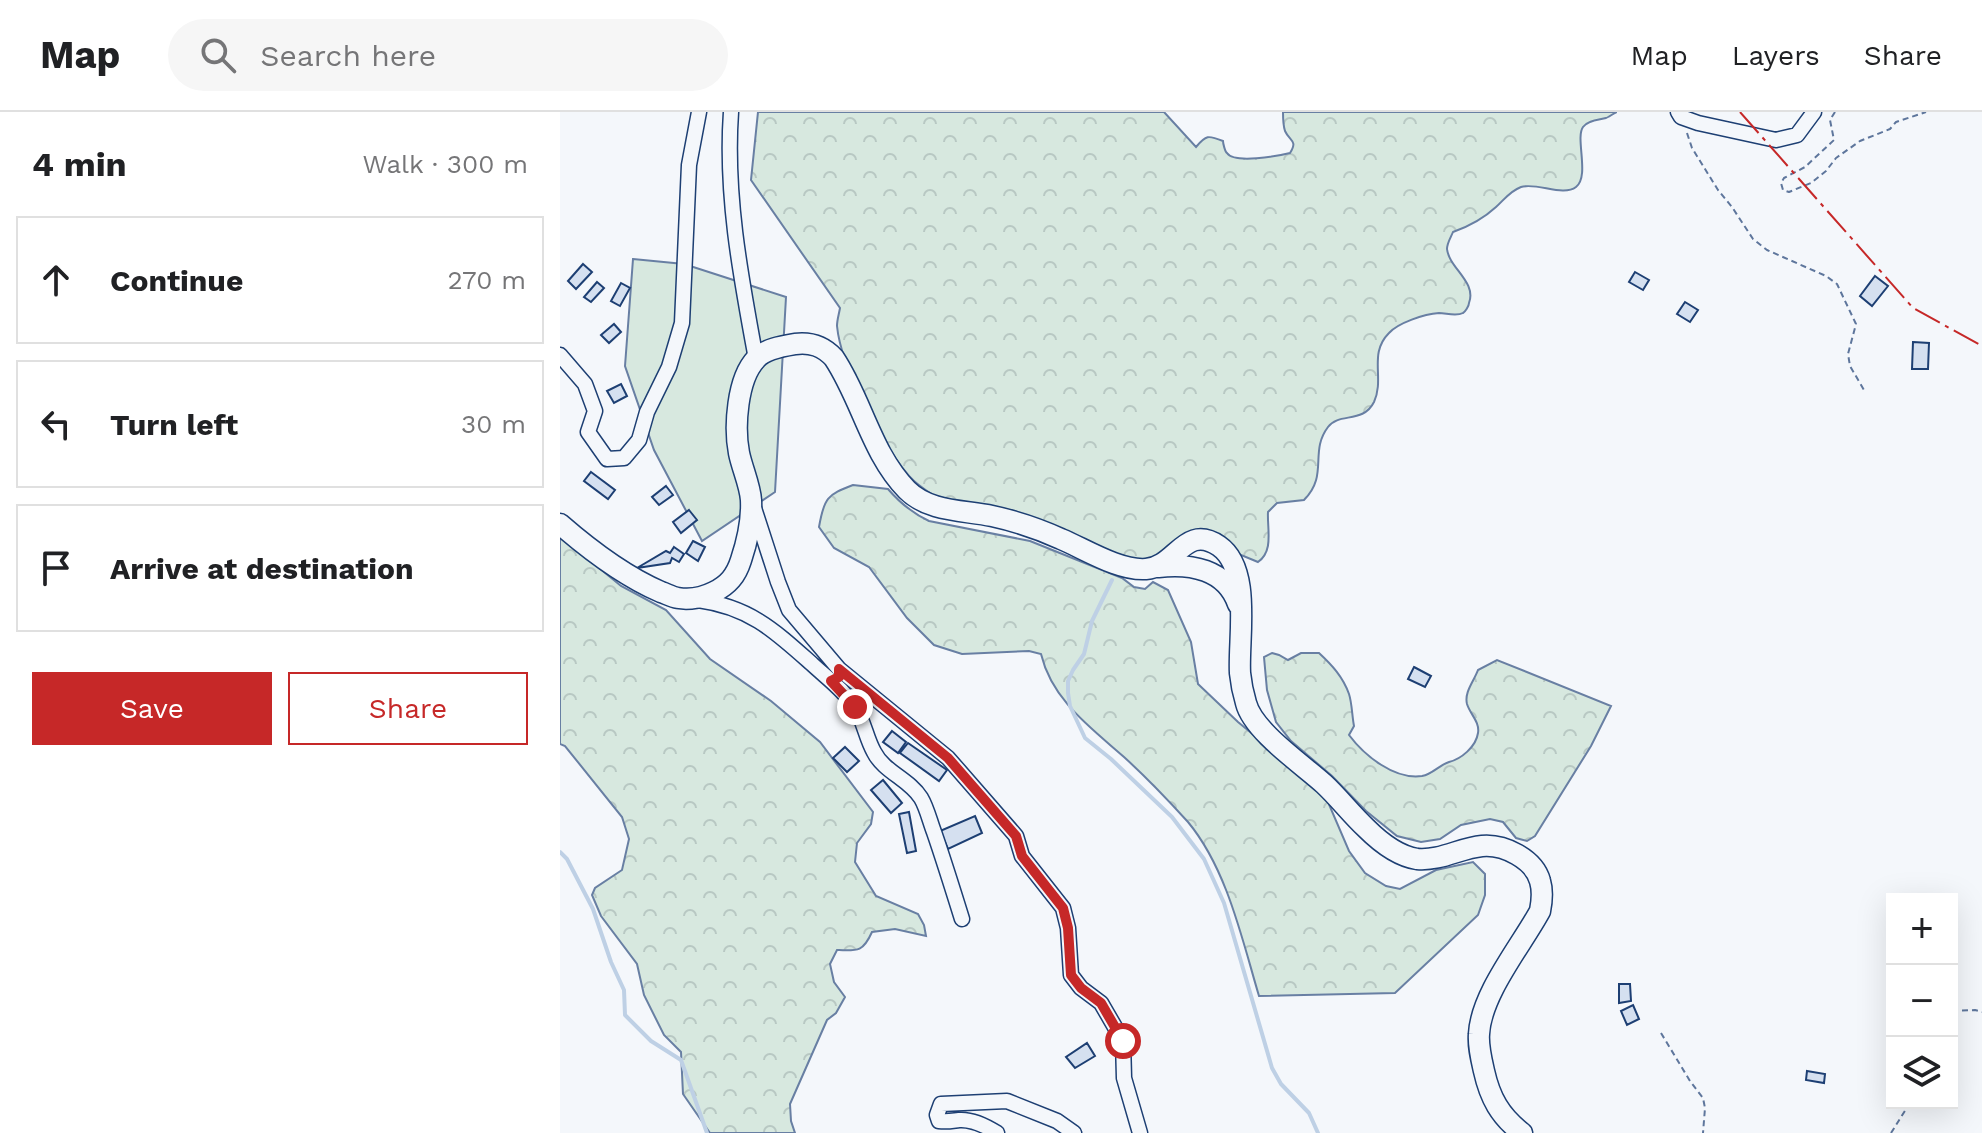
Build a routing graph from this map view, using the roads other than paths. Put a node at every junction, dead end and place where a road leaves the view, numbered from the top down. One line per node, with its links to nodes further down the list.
1 (699, 112): 5 (street)
2 (731, 112): 6 (street)
3 (1814, 112): 4 (street)
4 (1680, 114)
5 (560, 355)
6 (756, 359): 7 (highway); 9 (highway)
7 (751, 500): 10 (highway); 12 (street)
8 (560, 524): 10 (highway)
9 (1158, 567): 11 (highway); 11 (highway)
10 (686, 599): 12 (street)
11 (1240, 611): 17 (highway)
12 (835, 675): 13 (street); 16 (street)
13 (962, 919)
14 (997, 1133): 15 (street)
15 (1074, 1133)
16 (1140, 1133)
17 (1522, 1133)

